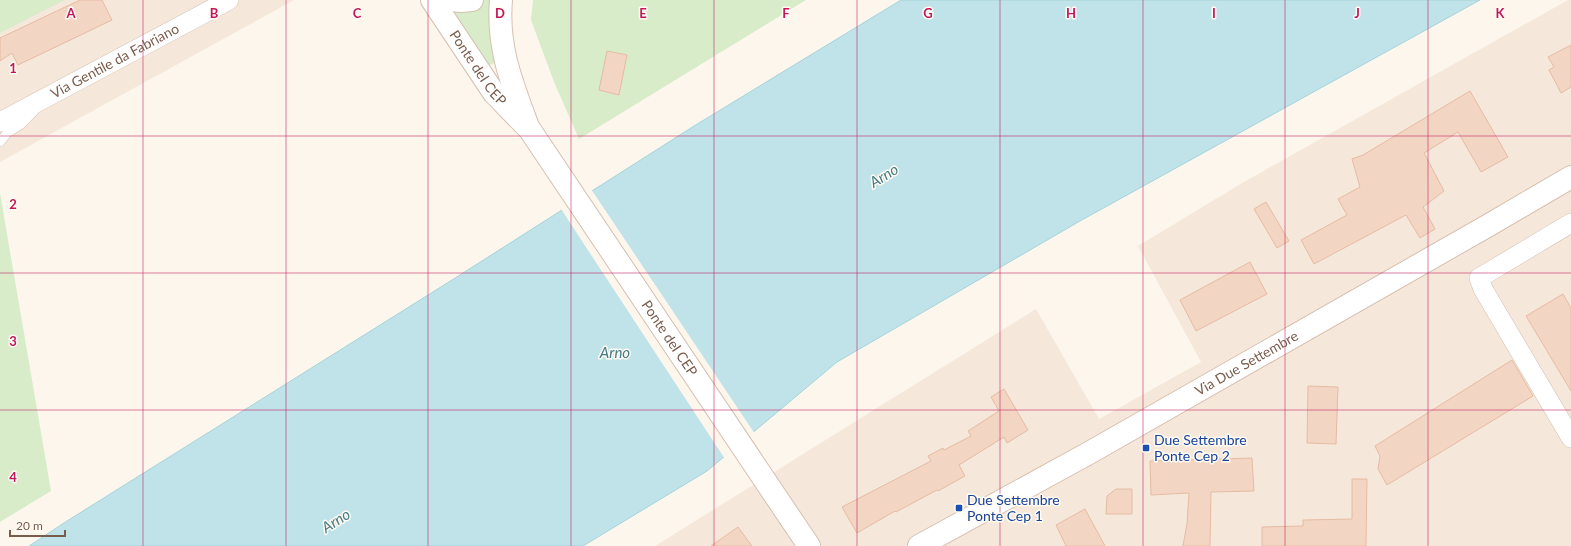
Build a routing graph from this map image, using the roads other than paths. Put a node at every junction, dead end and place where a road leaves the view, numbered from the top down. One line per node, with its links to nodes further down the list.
1 (229, 0): 6 (street, Via Gentile da Fabriano)
2 (432, 0): 8 (main road, Ponte del CEP)
3 (451, 0): 4 (main road)
4 (472, 0)
5 (501, 0): 8 (main road, Ponte del CEP)
6 (51, 94): 7 (street, Via Gentile da Fabriano); 9 (lane)
7 (0, 122)
8 (530, 130): 13 (main road, Ponte del CEP)
9 (0, 142)
10 (1571, 177): 14 (main road, Via Due Settembre)
11 (1571, 223): 12 (street)
12 (1571, 438)
13 (809, 546)
14 (919, 546)

